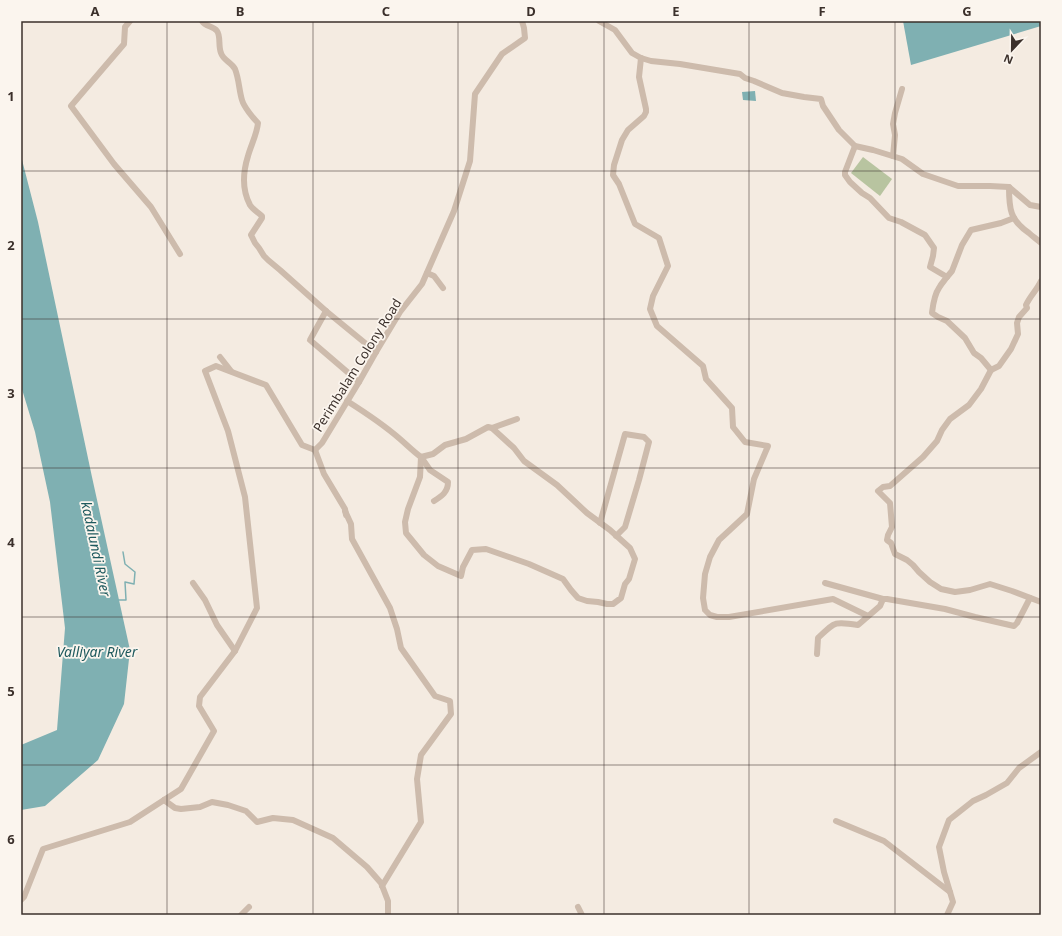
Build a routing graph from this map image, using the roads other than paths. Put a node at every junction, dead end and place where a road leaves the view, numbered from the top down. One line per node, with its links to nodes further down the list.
1 (130, 21): 13 (street)
2 (202, 21): 18 (street)
3 (522, 21): 14 (street, Perimbalam Colony Road)
4 (599, 21): 5 (street)
5 (641, 58): 7 (street); 39 (street)
6 (902, 90): 8 (street)
7 (855, 146): 8 (street); 15 (street)
8 (893, 156): 9 (street)
9 (1009, 187): 10 (street); 11 (street)
10 (1041, 207)
11 (1014, 218): 12 (street); 15 (street)
12 (1041, 243)
13 (180, 254)
14 (427, 273): 17 (street); 19 (street, Perimbalam Colony Road)
15 (947, 277): 21 (street)
16 (1041, 281): 21 (street)
17 (443, 288)
18 (326, 311): 19 (street); 23 (street)
19 (376, 352): 23 (street, Perimbalam Colony Road)
20 (220, 357): 22 (street)
21 (991, 370): 36 (street)
22 (232, 372): 27 (street, Perimbalam Colony Road); 40 (street, Perimbalam Colony Road)
23 (359, 382): 24 (street, Perimbalam Colony Road)
24 (347, 401): 27 (street, Perimbalam Colony Road); 28 (street)
25 (517, 419): 26 (street)
26 (492, 428): 28 (street); 32 (street)
27 (316, 450): 30 (street)
28 (421, 457): 29 (street); 33 (street)
29 (434, 501)
30 (345, 511): 31 (street); 45 (street)
31 (346, 518)
32 (600, 523): 33 (street); 33 (street)
33 (616, 536)
34 (193, 583): 40 (street)
35 (825, 583): 37 (street)
36 (1030, 598): 37 (street); 38 (street)
37 (883, 600): 39 (street)
38 (1041, 602)
39 (868, 616): 41 (street)
40 (235, 651): 43 (street, Perimbalam Colony Road)
41 (817, 654)
42 (1041, 752): 46 (street)
43 (164, 800): 45 (street); 47 (street, Perimbalam Colony Road)
44 (836, 821): 46 (street)
45 (382, 886): 51 (street)
46 (950, 892): 53 (street)
47 (21, 900)
48 (249, 907): 50 (street)
49 (578, 907): 52 (street)
50 (240, 915)
51 (388, 915)
52 (582, 915)
53 (947, 915)

